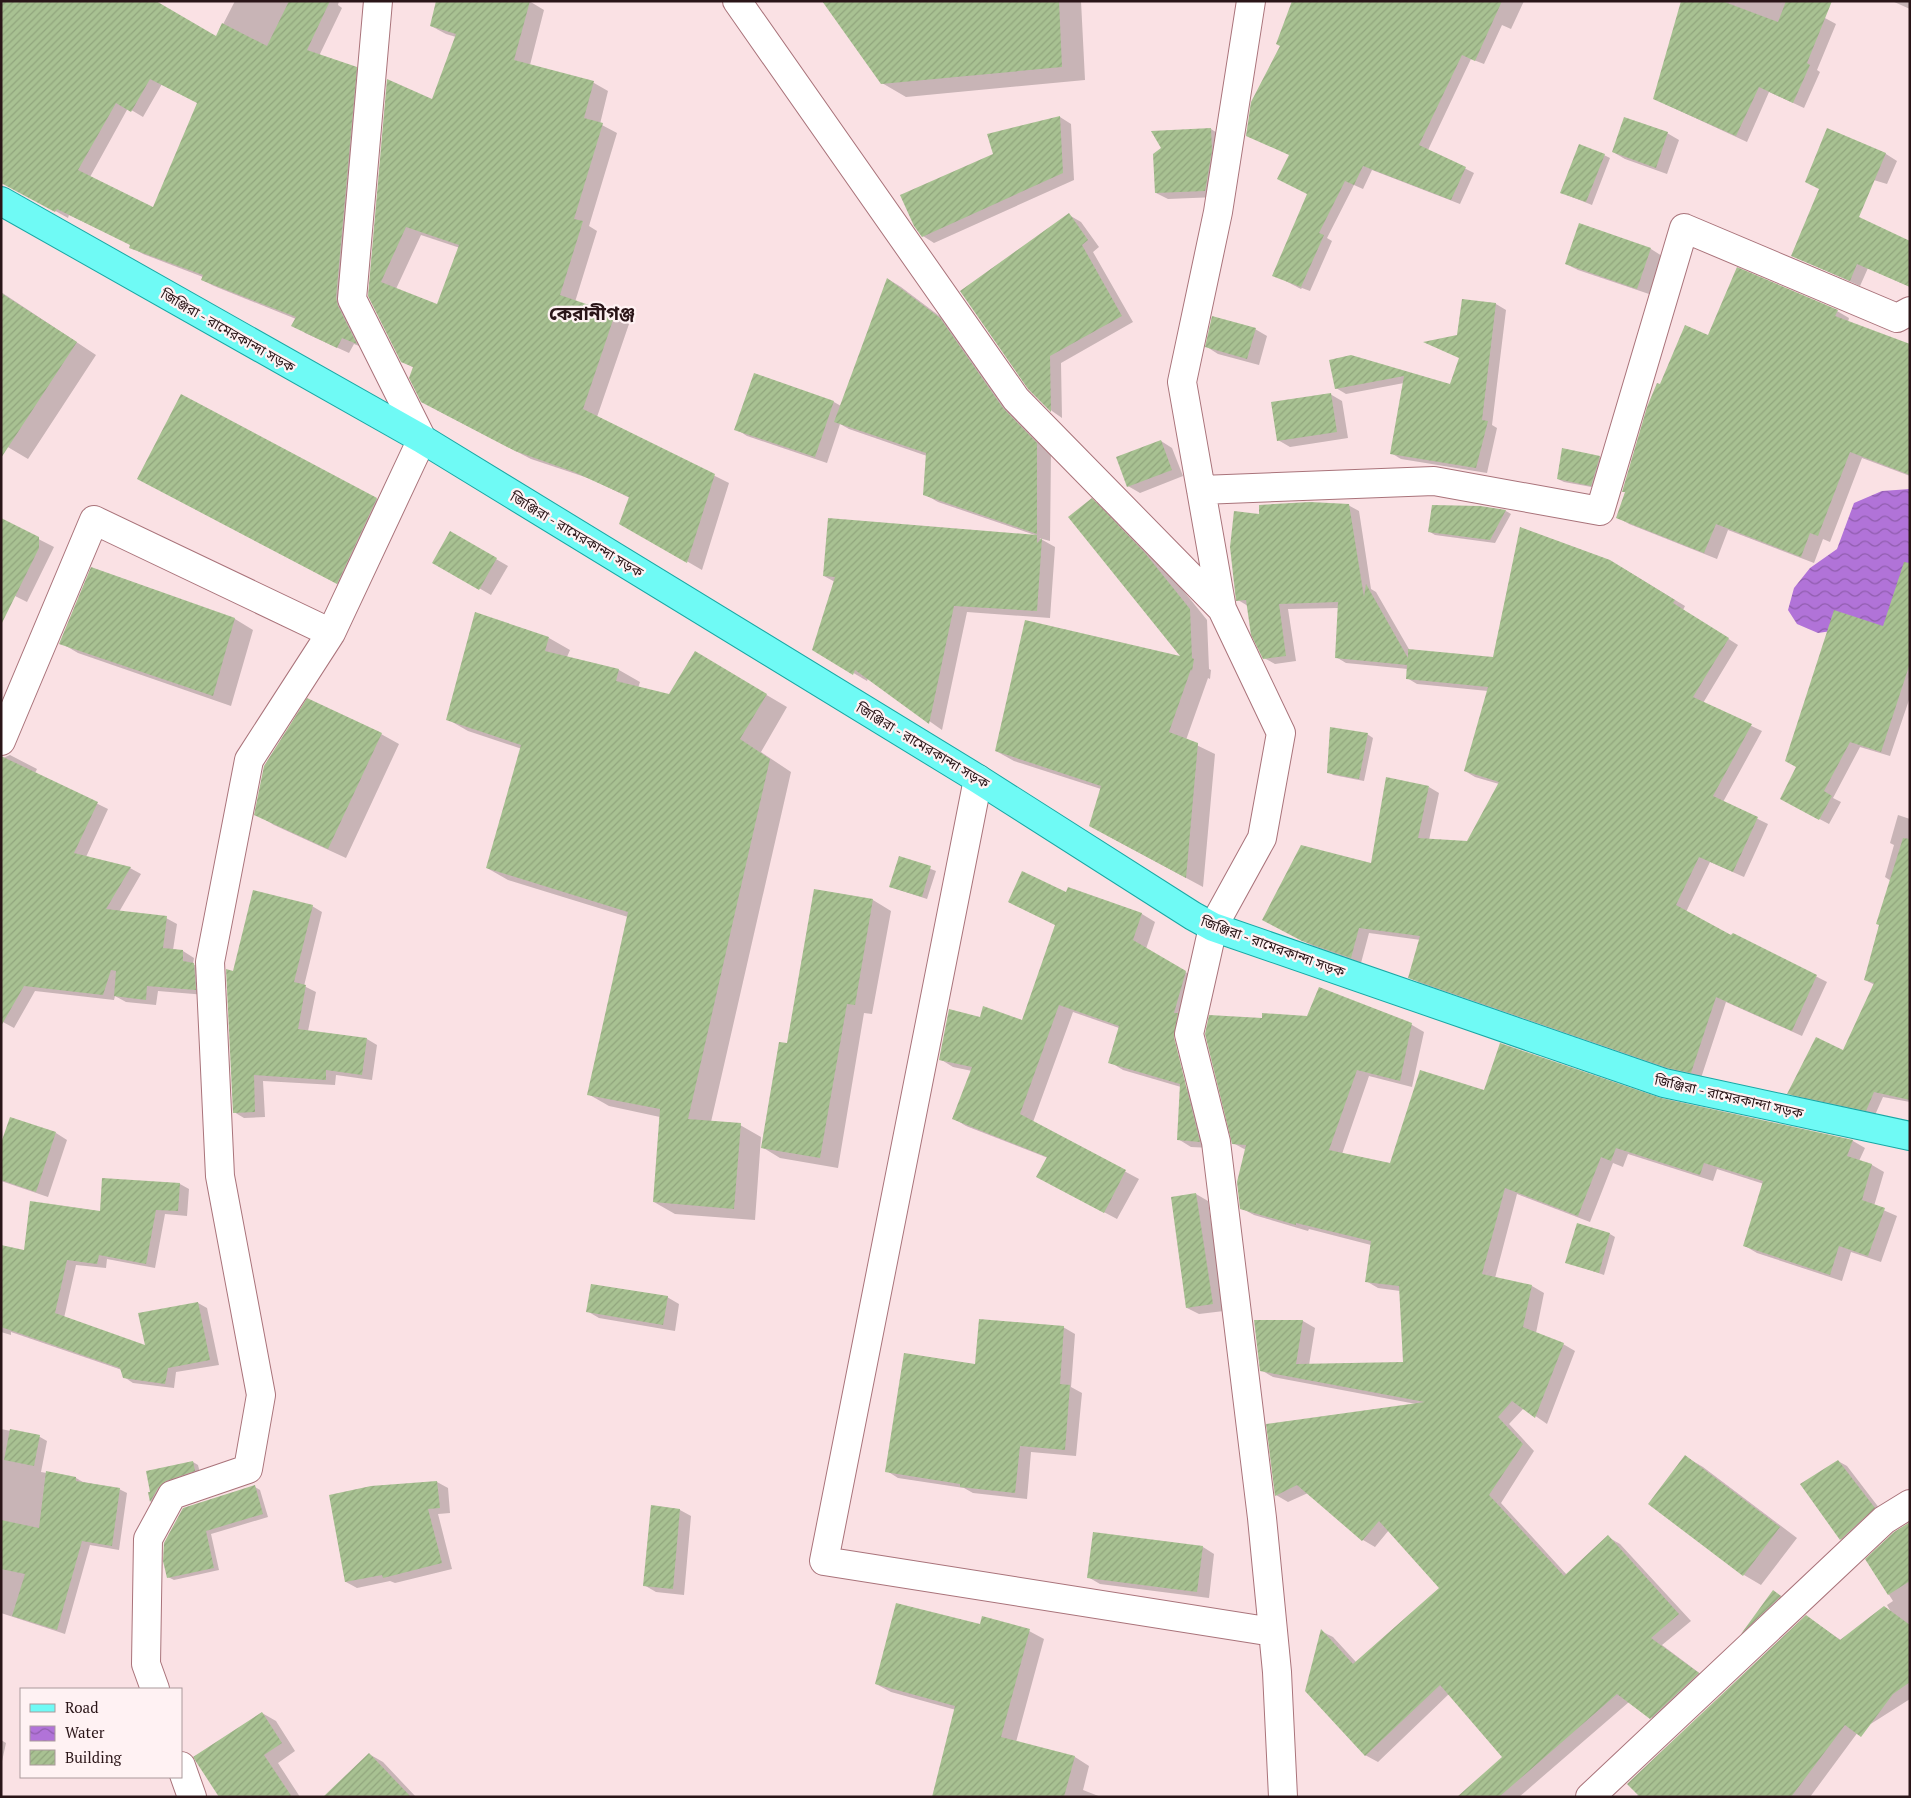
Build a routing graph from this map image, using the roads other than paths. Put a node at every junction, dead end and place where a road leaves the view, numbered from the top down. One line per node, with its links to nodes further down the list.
1 (378, 1): 6 (street)
2 (737, 1): 8 (street)
3 (1251, 1): 7 (street)
4 (1, 201): 6 (main road, জিঞ্জিরা - রামেরকান্দা সড়ক)
5 (1910, 311): 7 (street)
6 (422, 439): 9 (street); 11 (main road, জিঞ্জিরা - রামেরকান্দা সড়ক)
7 (1201, 490): 8 (street)
8 (1222, 608): 12 (street)
9 (332, 633): 10 (street); 16 (street)
10 (1, 741)
11 (978, 779): 12 (main road, জিঞ্জিরা - রামেরকান্দা সড়ক); 15 (street)
12 (1213, 927): 13 (main road, জিঞ্জিরা - রামেরকান্দা সড়ক); 15 (street)
13 (1910, 1136)
14 (1910, 1504): 20 (street)
15 (1273, 1632): 19 (street)
16 (155, 1688)
17 (182, 1769): 18 (street)
18 (192, 1797)
19 (1283, 1797)
20 (1590, 1797)

